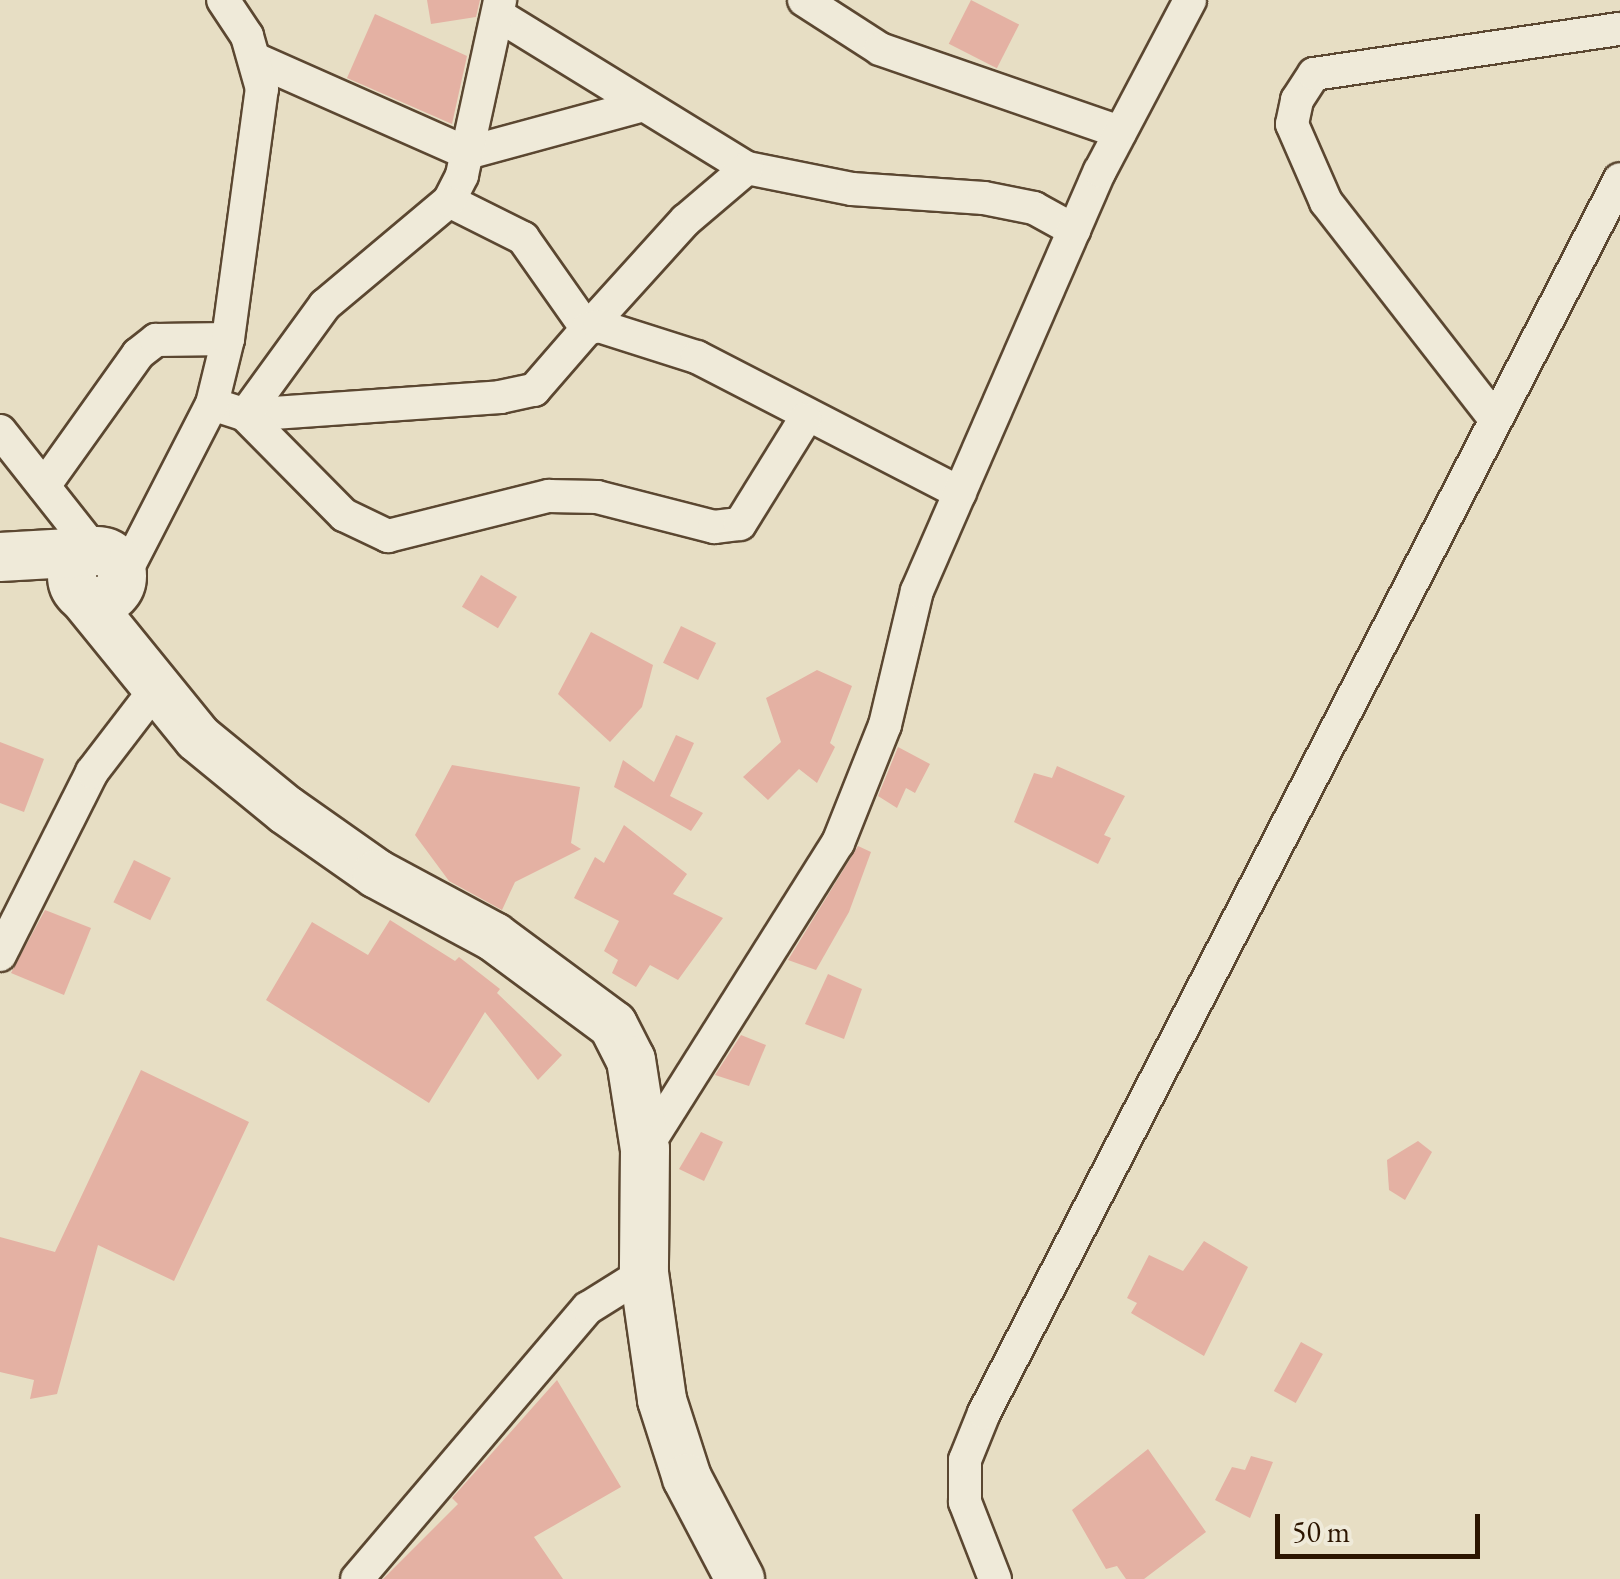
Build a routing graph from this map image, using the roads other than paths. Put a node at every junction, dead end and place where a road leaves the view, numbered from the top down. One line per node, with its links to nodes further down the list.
1 (223, 0): 6 (street)
2 (804, 0): 8 (street)
3 (1190, 0): 8 (street)
4 (499, 8): 7 (street); 9 (street)
5 (1620, 28): 19 (street)
6 (258, 60): 9 (street); 15 (street)
7 (640, 106): 9 (street); 10 (street)
8 (1120, 132): 13 (street)
9 (468, 152): 12 (street)
10 (747, 168): 13 (street); 14 (street)
11 (1620, 179): 19 (street)
12 (449, 202): 14 (street); 17 (street)
13 (1074, 230): 22 (street)
14 (587, 329): 17 (street); 18 (street)
15 (228, 339): 16 (street); 21 (street)
16 (212, 404): 17 (street); 24 (street)
17 (246, 415): 18 (street)
18 (806, 419): 22 (street)
19 (1495, 419): 31 (street)
20 (0, 431): 21 (street)
21 (44, 486): 24 (street)
22 (960, 493): 27 (street)
23 (8, 556): 24 (street)
24 (98, 573): 25 (street)
25 (155, 690): 26 (street); 27 (street)
26 (0, 955)
27 (645, 1149): 28 (street)
28 (644, 1273): 29 (street); 30 (street)
29 (357, 1579)
30 (740, 1579)
31 (995, 1579)

